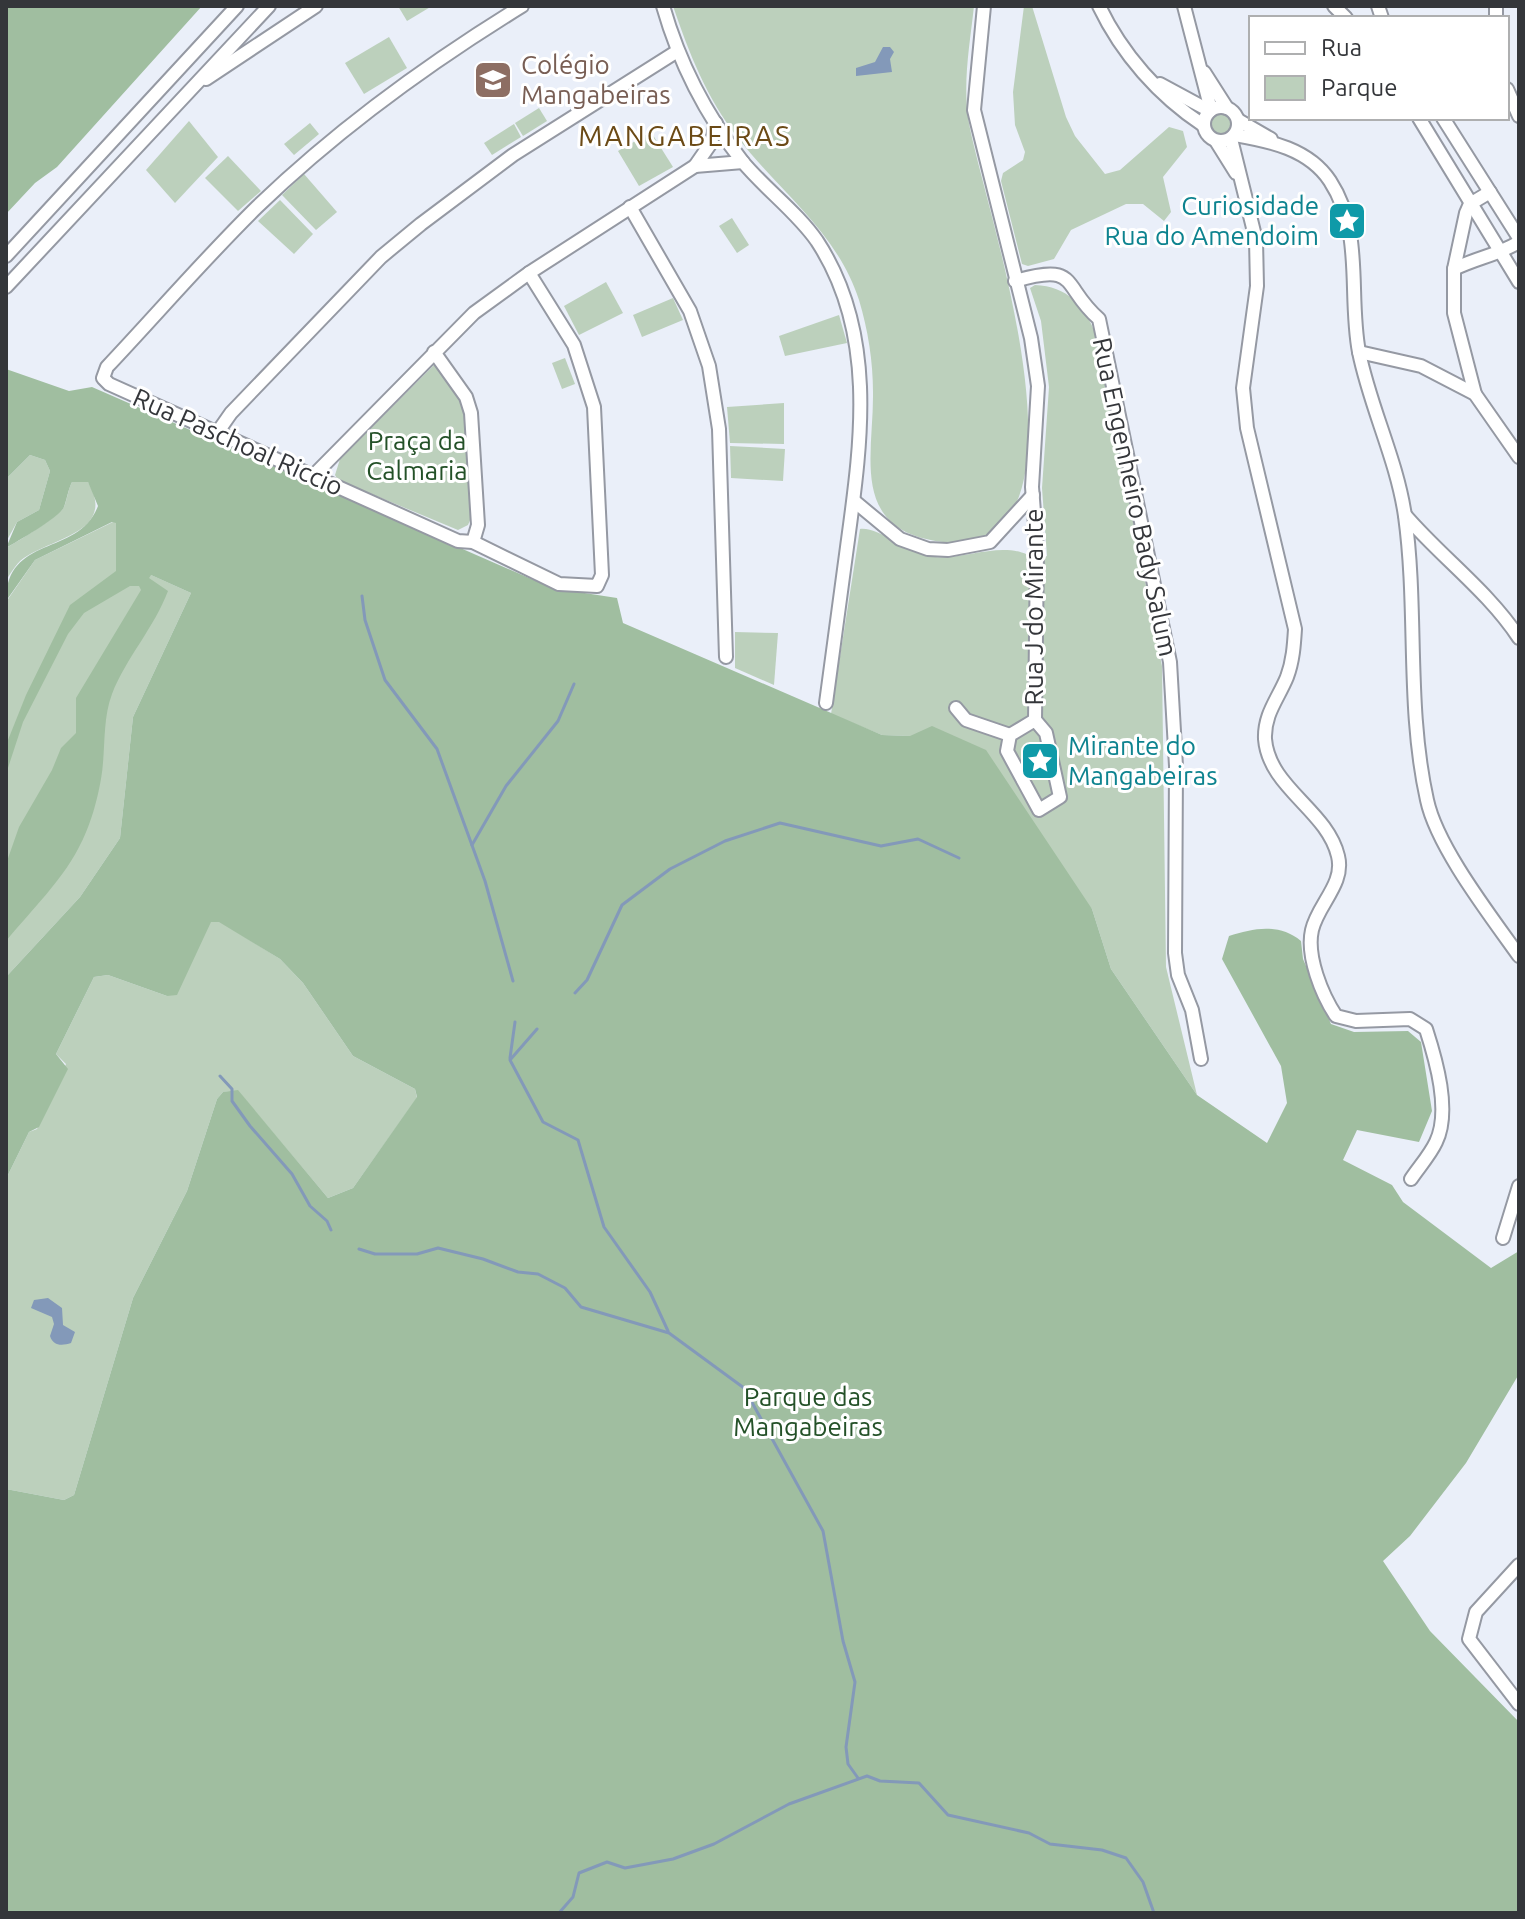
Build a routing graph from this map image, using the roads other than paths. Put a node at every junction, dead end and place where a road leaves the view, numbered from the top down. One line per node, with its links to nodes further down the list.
1 (237, 6): 35 (street)
2 (316, 6): 9 (street)
3 (522, 6): 45 (street, Rua Paschoal Riccio)
4 (663, 6): 10 (street)
5 (984, 6): 39 (street)
6 (1099, 6): 12 (street)
7 (1184, 6): 11 (street)
8 (266, 9): 9 (street); 13 (street)
9 (286, 25): 13 (street)
10 (676, 52): 21 (street); 45 (street)
11 (1196, 59): 15 (street); 16 (street)
12 (1151, 80): 16 (street); 22 (street)
13 (191, 89): 41 (street)
14 (1509, 94): 17 (street)
15 (1227, 108): 16 (street); 18 (street)
16 (1211, 110): 22 (street)
17 (1519, 116)
18 (1238, 120): 23 (street); 25 (street)
19 (1420, 120): 30 (street)
20 (1444, 120): 29 (street)
21 (716, 123): 26 (street); 27 (street)
22 (1203, 125): 24 (street)
23 (1233, 137): 24 (street); 25 (street); 28 (street)
24 (1216, 141): 28 (street)
25 (1273, 141): 43 (street)
26 (743, 162): 27 (street); 49 (street)
27 (695, 166): 31 (street)
28 (1237, 176): 60 (street)
29 (1490, 192): 30 (street); 33 (street)
30 (1470, 204): 32 (street); 34 (street)
31 (630, 207): 38 (street); 53 (street)
32 (1460, 235): 36 (street); 37 (street)
33 (1519, 240): 34 (street)
34 (1501, 253): 36 (street); 40 (street)
35 (6, 256)
36 (1476, 258): 37 (street)
37 (1454, 269): 44 (street)
38 (529, 273): 42 (street); 51 (street, Rua Paschoal Riccio)
39 (1015, 281): 48 (street, Rua J do Mirante); 59 (street, Rua Engenheiro Bady Salum)
40 (1519, 282)
41 (6, 287)
42 (434, 352): 47 (street); 51 (street)
43 (1359, 352): 44 (street); 50 (street)
44 (1475, 394): 46 (street)
45 (217, 433): 47 (street, Rua Paschoal Riccio)
46 (1519, 457)
47 (314, 475): 51 (street, Rua Paschoal Riccio)
48 (1033, 495): 49 (street); 56 (street, Rua J do Mirante)
49 (854, 501): 54 (street)
50 (1405, 515): 52 (street); 58 (street)
51 (473, 542)
52 (1519, 638)
53 (726, 657)
54 (826, 703)
55 (956, 708): 57 (street)
56 (1035, 720): 57 (street); 57 (street)
57 (1010, 735)
58 (1519, 956)
59 (1201, 1059)
60 (1411, 1179)
61 (1519, 1186): 62 (street)
62 (1503, 1238)
63 (1519, 1565): 64 (street)
64 (1519, 1704)

